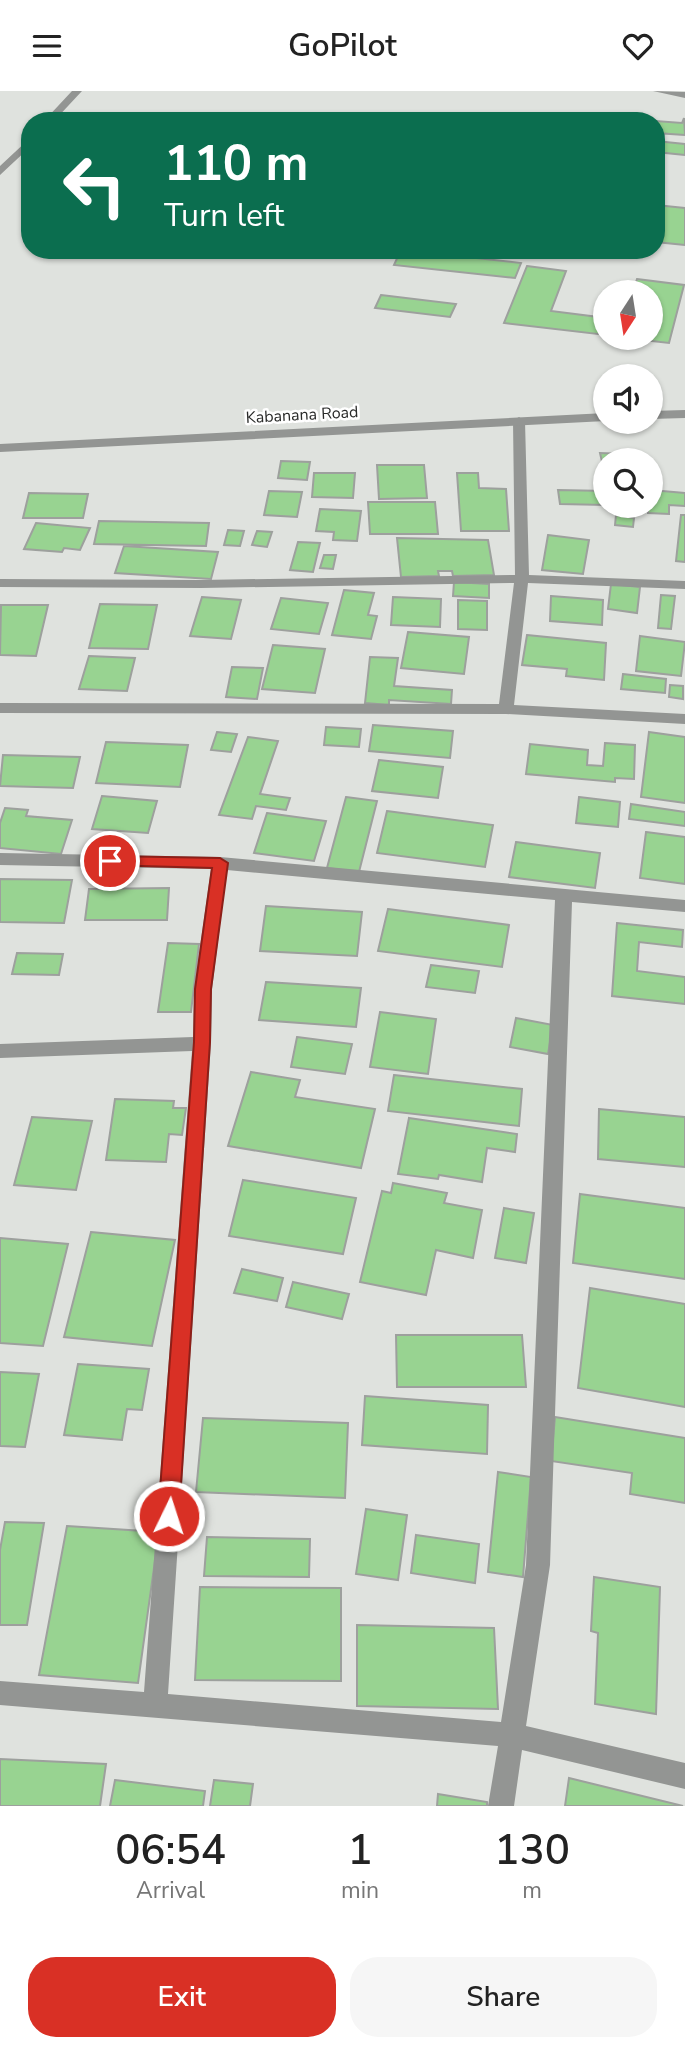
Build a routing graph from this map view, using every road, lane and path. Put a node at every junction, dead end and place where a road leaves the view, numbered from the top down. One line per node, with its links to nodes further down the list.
1 (77, 91): 4 (street)
2 (659, 91): 3 (street)
3 (685, 95)
4 (57, 112)
5 (21, 150): 6 (street)
6 (0, 172)
7 (685, 414): 8 (street)
8 (663, 415)
9 (593, 418): 10 (street, Kabanana Road)
10 (519, 421): 11 (street, Kabanana Road); 12 (street)
11 (0, 447)
12 (522, 579): 13 (street); 14 (street); 16 (street)
13 (0, 583)
14 (685, 585)
15 (0, 708): 16 (street)
16 (506, 709): 17 (street)
17 (685, 719)
18 (0, 859): 19 (street)
19 (220, 863): 20 (street); 22 (street)
20 (565, 895): 21 (street); 26 (street)
21 (685, 906)
22 (202, 1042): 23 (street); 25 (street)
23 (0, 1051)
24 (0, 1693): 25 (street)
25 (155, 1706): 26 (street)
26 (510, 1735): 27 (street); 28 (street)
27 (685, 1776)
28 (501, 1806)

